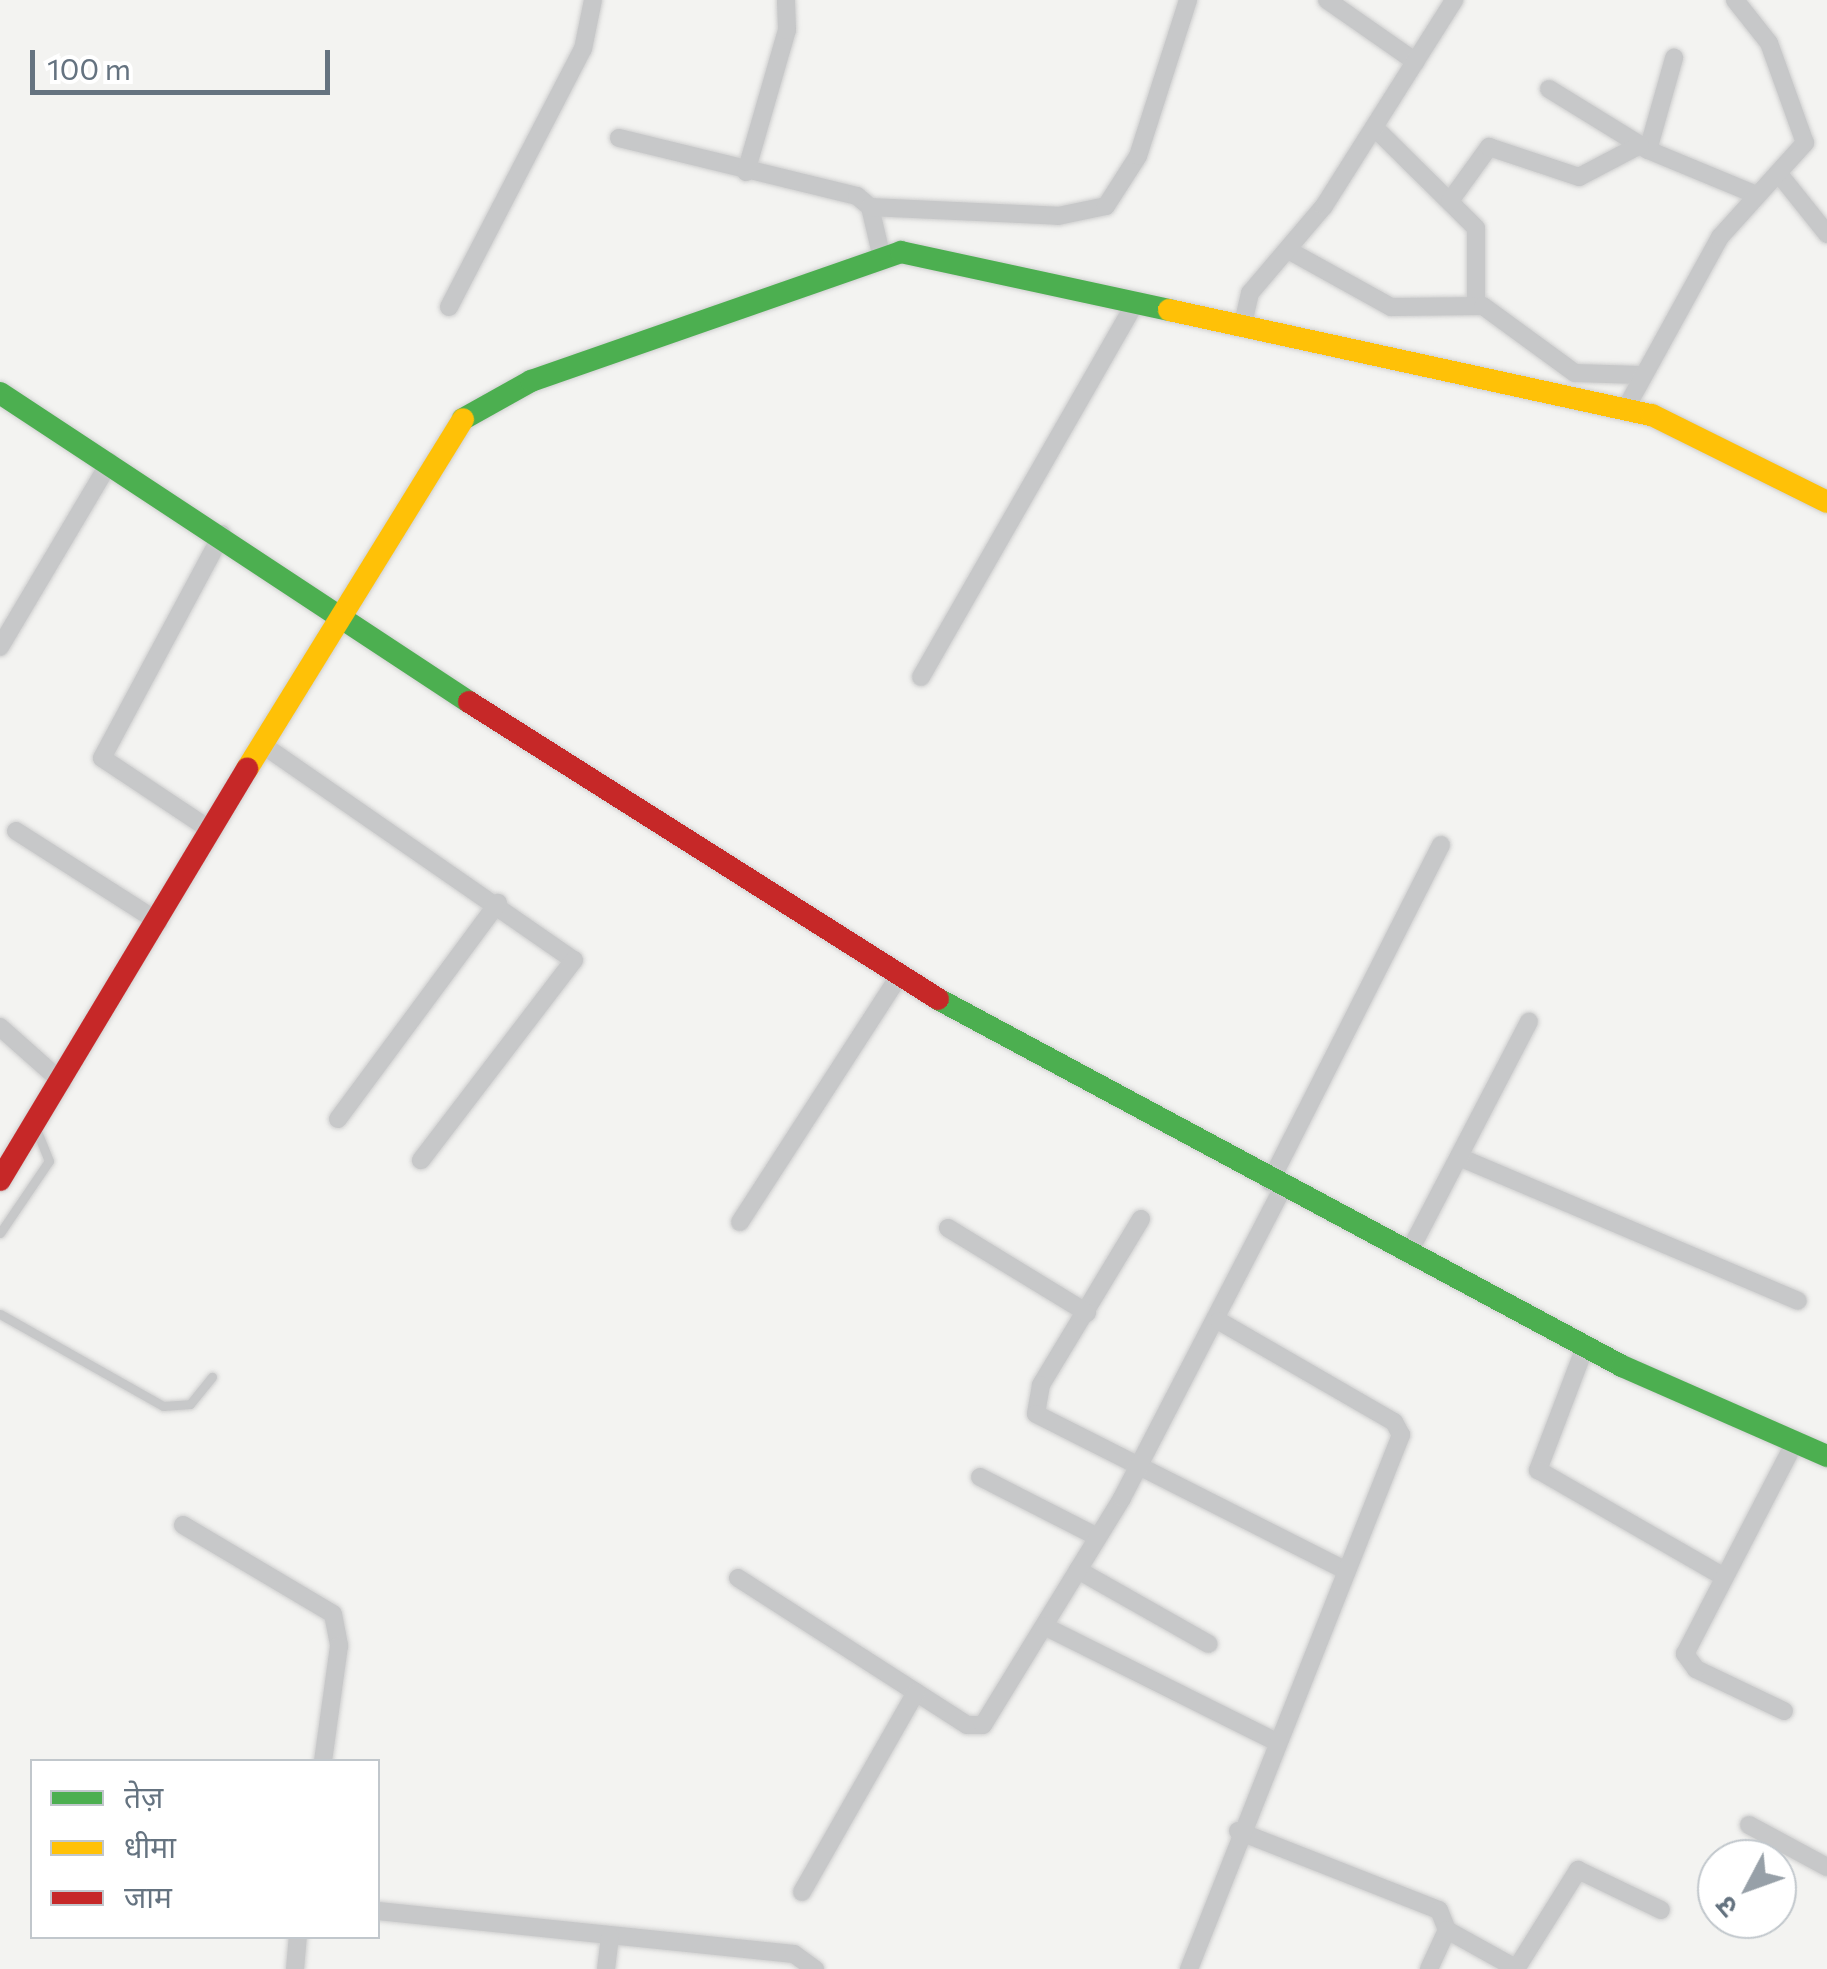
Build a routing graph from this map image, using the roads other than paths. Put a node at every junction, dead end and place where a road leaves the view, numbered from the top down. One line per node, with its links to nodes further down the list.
1 (593, 0): 23 (street)
2 (786, 0): 13 (street)
3 (1188, 0): 17 (street)
4 (1327, 0): 8 (street)
5 (1454, 0): 8 (street)
6 (1735, 0): 14 (street)
7 (1674, 58): 12 (street)
8 (1416, 62): 10 (street)
9 (1549, 90): 12 (street)
10 (1375, 128): 16 (street); 19 (street)
11 (619, 138): 13 (street)
12 (1644, 148): 15 (street); 16 (street)
13 (746, 172): 17 (street)
14 (1779, 174): 15 (street); 18 (street)
15 (1754, 194): 25 (street)
16 (1450, 201): 22 (street)
17 (870, 207): 20 (street)
18 (1827, 234)
19 (1288, 250): 22 (street); 24 (street)
20 (880, 254): 21 (street); 31 (street)
21 (1136, 301): 24 (street); 33 (street)
22 (1476, 304): 25 (street)
23 (449, 307)
24 (1245, 314): 27 (street)
25 (1640, 374): 27 (street)
26 (0, 393): 28 (street)
27 (1628, 404): 29 (street)
28 (110, 462): 30 (street); 32 (street)
29 (1827, 502)
30 (222, 534): 31 (street); 36 (street)
31 (342, 611): 34 (street); 40 (street)
32 (0, 647)
33 (920, 677)
34 (263, 745): 36 (street); 38 (street)
35 (16, 832): 39 (street)
36 (212, 832): 39 (street)
37 (1441, 846): 49 (street)
38 (498, 903): 44 (street); 47 (street)
39 (159, 922): 43 (street)
40 (899, 976): 49 (street); 51 (street)
41 (1528, 1022): 46 (street)
42 (0, 1028): 43 (street)
43 (62, 1082): 45 (street)
44 (338, 1119)
45 (34, 1125): 48 (street); 53 (lane)
46 (1459, 1157): 54 (street); 55 (street)
47 (421, 1160)
48 (0, 1180)
49 (1276, 1185): 54 (street); 58 (street)
50 (1141, 1219): 56 (street)
51 (740, 1222)
52 (948, 1228): 56 (street)
53 (0, 1233)
54 (1408, 1254): 59 (street)
55 (1798, 1301)
56 (1088, 1312): 63 (street)
57 (0, 1314): 60 (lane)
58 (1219, 1322): 63 (street); 68 (street)
59 (1585, 1347): 61 (street); 69 (street)
60 (212, 1376)
61 (1794, 1442): 62 (street); 69 (street)
62 (1827, 1456)
63 (1140, 1465): 66 (street); 68 (street)
64 (980, 1477): 66 (street)
65 (184, 1525): 76 (street)
66 (1098, 1538): 67 (street)
67 (1078, 1570): 71 (street); 72 (street)
68 (1345, 1570): 75 (street)
69 (1724, 1577): 74 (street)
70 (738, 1578): 73 (street)
71 (1044, 1626): 73 (street); 75 (street)
72 (1209, 1644)
73 (916, 1692): 80 (street)
74 (1784, 1711)
75 (1273, 1740): 78 (street)
76 (323, 1759)
77 (1749, 1825): 79 (street)
78 (1238, 1831): 83 (street); 90 (street)
79 (1827, 1867)
80 (802, 1892)
81 (1661, 1910): 92 (street)
82 (380, 1911): 84 (street)
83 (1447, 1930): 91 (street); 92 (street)
84 (610, 1936): 86 (street); 88 (street)
85 (298, 1939): 87 (street)
86 (810, 1964): 89 (lane)
87 (295, 1969)
88 (606, 1969)
89 (823, 1969)
90 (1189, 1969)
91 (1429, 1969)
92 (1516, 1969)

